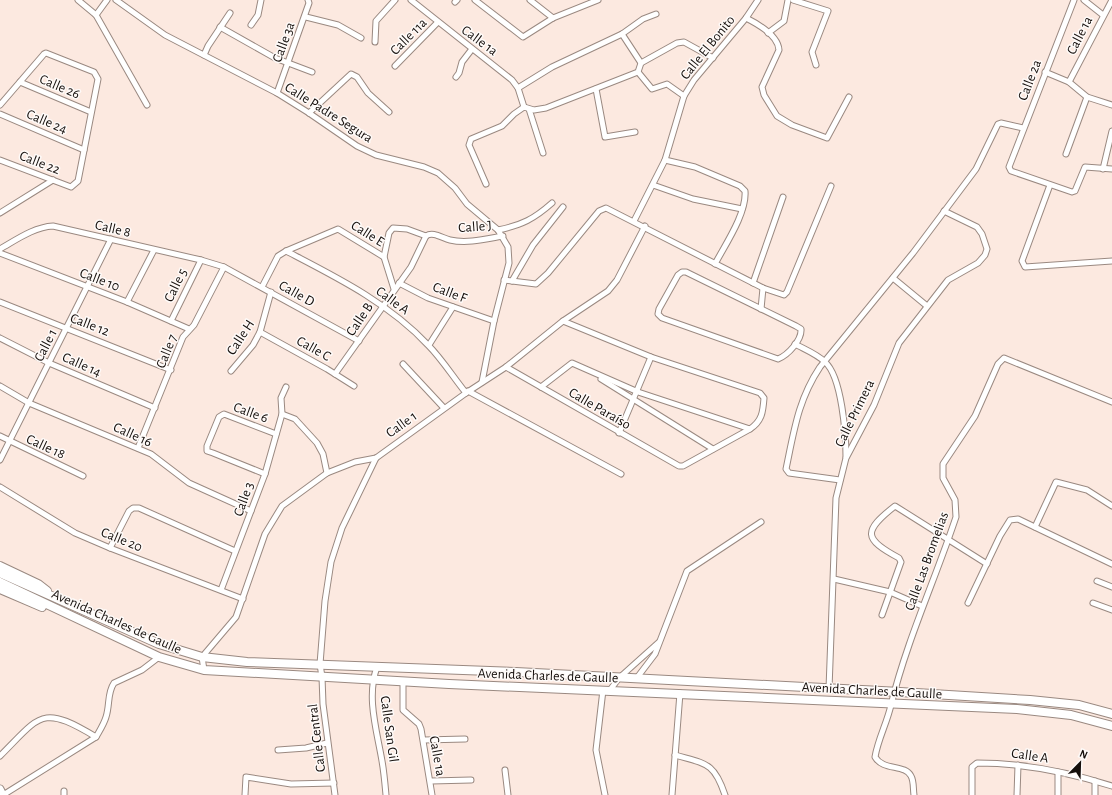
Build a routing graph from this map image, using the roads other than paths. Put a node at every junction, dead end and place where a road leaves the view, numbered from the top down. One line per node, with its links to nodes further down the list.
1 (78, 0): 20 (street)
2 (107, 0): 20 (street)
3 (116, 0): 34 (street, Calle Padre Segura)
4 (262, 0): 27 (street)
5 (309, 0): 22 (street, Calle 3a)
6 (395, 0): 32 (street)
7 (411, 0): 26 (street, Calle 1a)
8 (476, 0): 24 (street)
9 (530, 0): 24 (street)
10 (586, 0): 18 (street)
11 (598, 0): 18 (street)
12 (758, 0): 25 (street, Calle El Bonito)
13 (788, 0): 29 (street)
14 (793, 0): 38 (street)
15 (1074, 0): 42 (street, Calle 2a)
16 (1084, 0): 23 (street)
17 (1112, 0): 23 (street, Calle 1a)
18 (590, 4): 24 (street)
19 (230, 13): 28 (street)
20 (96, 14): 53 (street)
21 (656, 14): 30 (street)
22 (306, 16): 31 (street); 37 (street, Calle 3a)
23 (1103, 16): 45 (street, Calle 1a)
24 (553, 18)
25 (746, 18): 29 (street); 35 (street, Calle El Bonito)
26 (437, 23): 33 (street, Calle 1a); 39 (street, Calle 11a)
27 (251, 25)
28 (220, 27): 34 (street); 37 (street)
29 (768, 33): 50 (street)
30 (622, 34): 36 (street); 46 (street)
31 (361, 38)
32 (375, 42)
33 (472, 49): 43 (street); 46 (street, Calle 1a)
34 (204, 55): 48 (street, Calle Padre Segura)
35 (713, 58): 36 (street); 49 (street, Calle El Bonito)
36 (641, 63): 41 (street)
37 (288, 64): 40 (street); 48 (street, Calle 3a)
38 (816, 65)
39 (395, 66)
40 (312, 72)
41 (638, 72): 47 (street); 49 (street)
42 (1045, 72): 45 (street); 60 (street, Calle 2a)
43 (456, 77)
44 (20, 82): 52 (street); 56 (street, Calle 26); 56 (street)
45 (1069, 82): 51 (street)
46 (518, 88): 55 (street, Calle 1a)
47 (596, 89): 55 (street); 62 (street)
48 (277, 93): 58 (street, Calle Padre Segura)
49 (684, 96): 67 (street, Calle El Bonito)
50 (849, 97)
51 (1087, 97): 54 (street); 65 (street)
52 (0, 105)
53 (147, 105)
54 (1112, 105)
55 (527, 108): 64 (street, Calle 1a); 71 (street)
56 (91, 112): 63 (street)
57 (389, 112): 58 (street)
58 (309, 113): 83 (street, Calle Padre Segura)
59 (0, 114): 63 (street, Calle 24)
60 (1023, 128): 73 (street, Calle 2a); 80 (street)
61 (1112, 131): 68 (street)
62 (635, 132)
63 (84, 150): 70 (street, Calle 22)
64 (543, 153)
65 (1066, 154)
66 (0, 160): 70 (street, Calle 22)
67 (666, 160): 72 (street, Calle El Bonito); 78 (street)
68 (1103, 169): 69 (street); 73 (street)
69 (1112, 169)
70 (54, 180): 79 (street)
71 (486, 184)
72 (653, 185): 78 (street); 81 (street, Calle El Bonito)
73 (1050, 185): 93 (street)
74 (830, 186): 103 (street)
75 (783, 197): 100 (street)
76 (552, 203): 83 (street)
77 (563, 206): 98 (street)
78 (742, 209): 94 (street)
79 (2, 211)
80 (944, 211): 96 (street); 109 (street, Calle Primera)
81 (634, 221): 82 (street); 98 (street)
82 (645, 226): 94 (street); 114 (street, Calle 1)
83 (498, 230): 85 (street, Calle Padre Segura)
84 (426, 236): 85 (street, Calle J); 91 (street, Calle J); 99 (street, Calle B)
85 (503, 236): 97 (street, Calle Padre Segura)
86 (111, 239): 87 (street, Calle 8); 88 (street, Calle 8); 101 (street, Calle 1)
87 (0, 249)
88 (154, 250): 92 (street, Calle 8); 107 (street)
89 (286, 251): 91 (street, Calle E); 102 (street); 108 (street, Calle A)
90 (0, 253): 101 (street, Calle 10)
91 (384, 257): 104 (street, Calle E)
92 (201, 260): 95 (street, Calle 8); 112 (street, Calle 5)
93 (1112, 261)
94 (715, 264): 100 (street)
95 (224, 266): 102 (street, Calle D); 116 (street, Calle 7)
96 (893, 278): 109 (street); 123 (street)
97 (504, 280): 98 (street); 113 (street, Calle Padre Segura)
98 (512, 281)
99 (399, 283): 104 (street, Calle B); 110 (street, Calle F)
100 (753, 283): 103 (street)
101 (88, 287): 107 (street, Calle 10); 115 (street, Calle 1)
102 (262, 287): 105 (street, Calle D)
103 (763, 288): 111 (street)
104 (394, 290): 108 (street, Calle B)
105 (271, 292): 117 (street, Calle H); 119 (street, Calle D)
106 (0, 302): 115 (street, Calle 12)
107 (127, 302): 112 (street, Calle 10)
108 (382, 306): 119 (street, Calle B); 121 (street, Calle A)
109 (928, 306): 152 (street, Calle Primera)
110 (452, 307): 113 (street, Calle F); 121 (street)
111 (761, 309): 120 (street); 120 (street)
112 (171, 321): 116 (street, Calle 10)
113 (494, 321): 131 (street, Calle Padre Segura)
114 (564, 321): 122 (street); 126 (street, Calle 1)
115 (67, 327): 124 (street, Calle 1); 127 (street, Calle 12)
116 (189, 329): 127 (street, Calle 7)
117 (260, 332): 128 (street, Calle H); 130 (street, Calle C)
118 (0, 338): 124 (street, Calle 14)
119 (359, 341): 130 (street, Calle B)
120 (795, 344): 123 (street)
121 (428, 345): 136 (street, Calle A)
122 (651, 357): 137 (street); 144 (street)
123 (825, 362): 152 (street); 158 (street)
124 (49, 363): 140 (street, Calle 1); 141 (street, Calle 14)
125 (402, 364): 142 (street)
126 (506, 367): 131 (street, Calle 1); 135 (street, Calle Paraíso)
127 (171, 370): 141 (street, Calle 7)
128 (231, 371)
129 (590, 372): 135 (street); 137 (street); 138 (street)
130 (335, 374): 133 (street, Calle C)
131 (482, 382): 136 (street, Calle 1)
132 (0, 386): 140 (street, Calle 16)
133 (354, 386)
134 (286, 387): 143 (street, Calle 3)
135 (541, 387): 145 (street, Calle Paraíso)
136 (467, 392): 142 (street, Calle 1); 156 (street)
137 (638, 392): 138 (street); 144 (street)
138 (634, 400): 145 (street); 150 (street)
139 (1112, 402): 164 (street, Calle Las Bromelias)
140 (29, 403): 148 (street, Calle 1); 149 (street, Calle 16)
141 (155, 408): 149 (street, Calle 7)
142 (444, 408): 151 (street, Calle 1)
143 (282, 414): 146 (street, Calle 3); 154 (street)
144 (750, 429): 150 (street)
145 (619, 433): 150 (street, Calle Paraíso)
146 (276, 434): 155 (street, Calle 3); 155 (street, Calle 6)
147 (0, 436): 148 (street, Calle 18)
148 (10, 442): 153 (street, Calle 1); 157 (street, Calle 18)
149 (138, 448): 161 (street, Calle 16)
150 (713, 449)
151 (376, 458): 154 (street, Calle 1); 188 (street, Calle Central)
152 (846, 458): 158 (street, Calle Primera)
153 (0, 460)
154 (327, 473): 178 (street, Calle 1)
155 (265, 474): 161 (street, Calle 3)
156 (622, 474)
157 (83, 476)
158 (840, 480): 171 (street, Calle Primera)
159 (0, 487): 165 (street, Calle 20)
160 (1112, 506): 163 (street)
161 (251, 511): 166 (street, Calle 3)
162 (761, 522): 185 (street)
163 (1035, 527): 167 (street); 168 (street)
164 (948, 540): 167 (street); 177 (street); 182 (street, Calle Las Bromelias)
165 (110, 548): 166 (street); 176 (street, Calle 20)
166 (235, 551): 176 (street, Calle 3)
167 (986, 564): 179 (street)
168 (1112, 564)
169 (0, 566): 181 (main road)
170 (0, 573): 181 (main road, Avenida Charles de Gaulle)
171 (834, 578): 177 (street); 196 (street, Calle Primera)
172 (1097, 581): 174 (street)
173 (0, 582): 181 (main road, Avenida Charles de Gaulle)
174 (1112, 587)
175 (0, 589): 181 (main road)
176 (221, 590): 178 (street, Calle 20)
177 (890, 592): 182 (street); 184 (street)
178 (243, 599): 187 (street, Calle 1)
179 (968, 603)
180 (1093, 603): 183 (street)
181 (59, 605): 186 (main road, Avenida Charles de Gaulle); 187 (main road, Avenida Charles de Gaulle)
182 (922, 606): 198 (street, Calle Las Bromelias)
183 (1112, 610)
184 (882, 615)
185 (658, 643): 192 (street); 194 (street)
186 (159, 657): 190 (main road, Avenida Charles de Gaulle); 203 (street)
187 (202, 657): 188 (main road, Avenida Charles de Gaulle); 190 (street)
188 (320, 664): 189 (main road, Avenida Charles de Gaulle); 191 (street, Calle Central)
189 (377, 667): 192 (main road, Avenida Charles de Gaulle); 193 (street, Calle San Gil)
190 (204, 670): 191 (main road, Avenida Charles de Gaulle)
191 (322, 677): 193 (main road, Avenida Charles de Gaulle); 206 (street, Calle Central)
192 (619, 678): 194 (main road, Avenida Charles de Gaulle); 197 (street)
193 (372, 679): 195 (main road, Avenida Charles de Gaulle); 222 (street, Calle San Gil)
194 (636, 679): 196 (main road, Avenida Charles de Gaulle)
195 (403, 681): 197 (main road, Avenida Charles de Gaulle); 205 (street, Calle 1a)
196 (829, 689): 198 (main road, Avenida Charles de Gaulle)
197 (606, 690): 199 (main road, Avenida Charles de Gaulle); 225 (street)
198 (893, 691): 200 (street, Calle Las Bromelias); 201 (main road, Avenida Charles de Gaulle)
199 (680, 693): 200 (main road, Avenida Charles de Gaulle); 208 (street)
200 (891, 705): 202 (main road, Avenida Charles de Gaulle); 228 (street, Calle Las Bromelias)
201 (1112, 714)
202 (1112, 726)
203 (96, 736): 209 (street); 219 (street)
204 (465, 739): 205 (street)
205 (424, 740): 214 (street, Calle 1a)
206 (328, 743): 207 (street); 216 (street, Calle Central)
207 (278, 750)
208 (674, 755): 226 (street); 227 (street)
209 (0, 756)
210 (1018, 765): 212 (street, Calle A); 229 (street, Calle A); 230 (street)
211 (505, 770): 224 (street)
212 (1058, 772): 215 (street, Calle A); 231 (street)
213 (471, 780): 214 (street)
214 (431, 781): 223 (street, Calle 1a)
215 (1095, 781): 217 (street, Calle A); 232 (street)
216 (334, 783): 220 (street); 221 (street, Calle Central)
217 (1112, 786)
218 (0, 789): 219 (street)
219 (3, 795)
220 (245, 795)
221 (335, 795)
222 (386, 795)
223 (432, 795)
224 (508, 795)
225 (605, 795)
226 (672, 795)
227 (725, 795)
228 (914, 795)
229 (972, 795)
230 (1017, 795)
231 (1058, 795)
232 (1095, 795)

